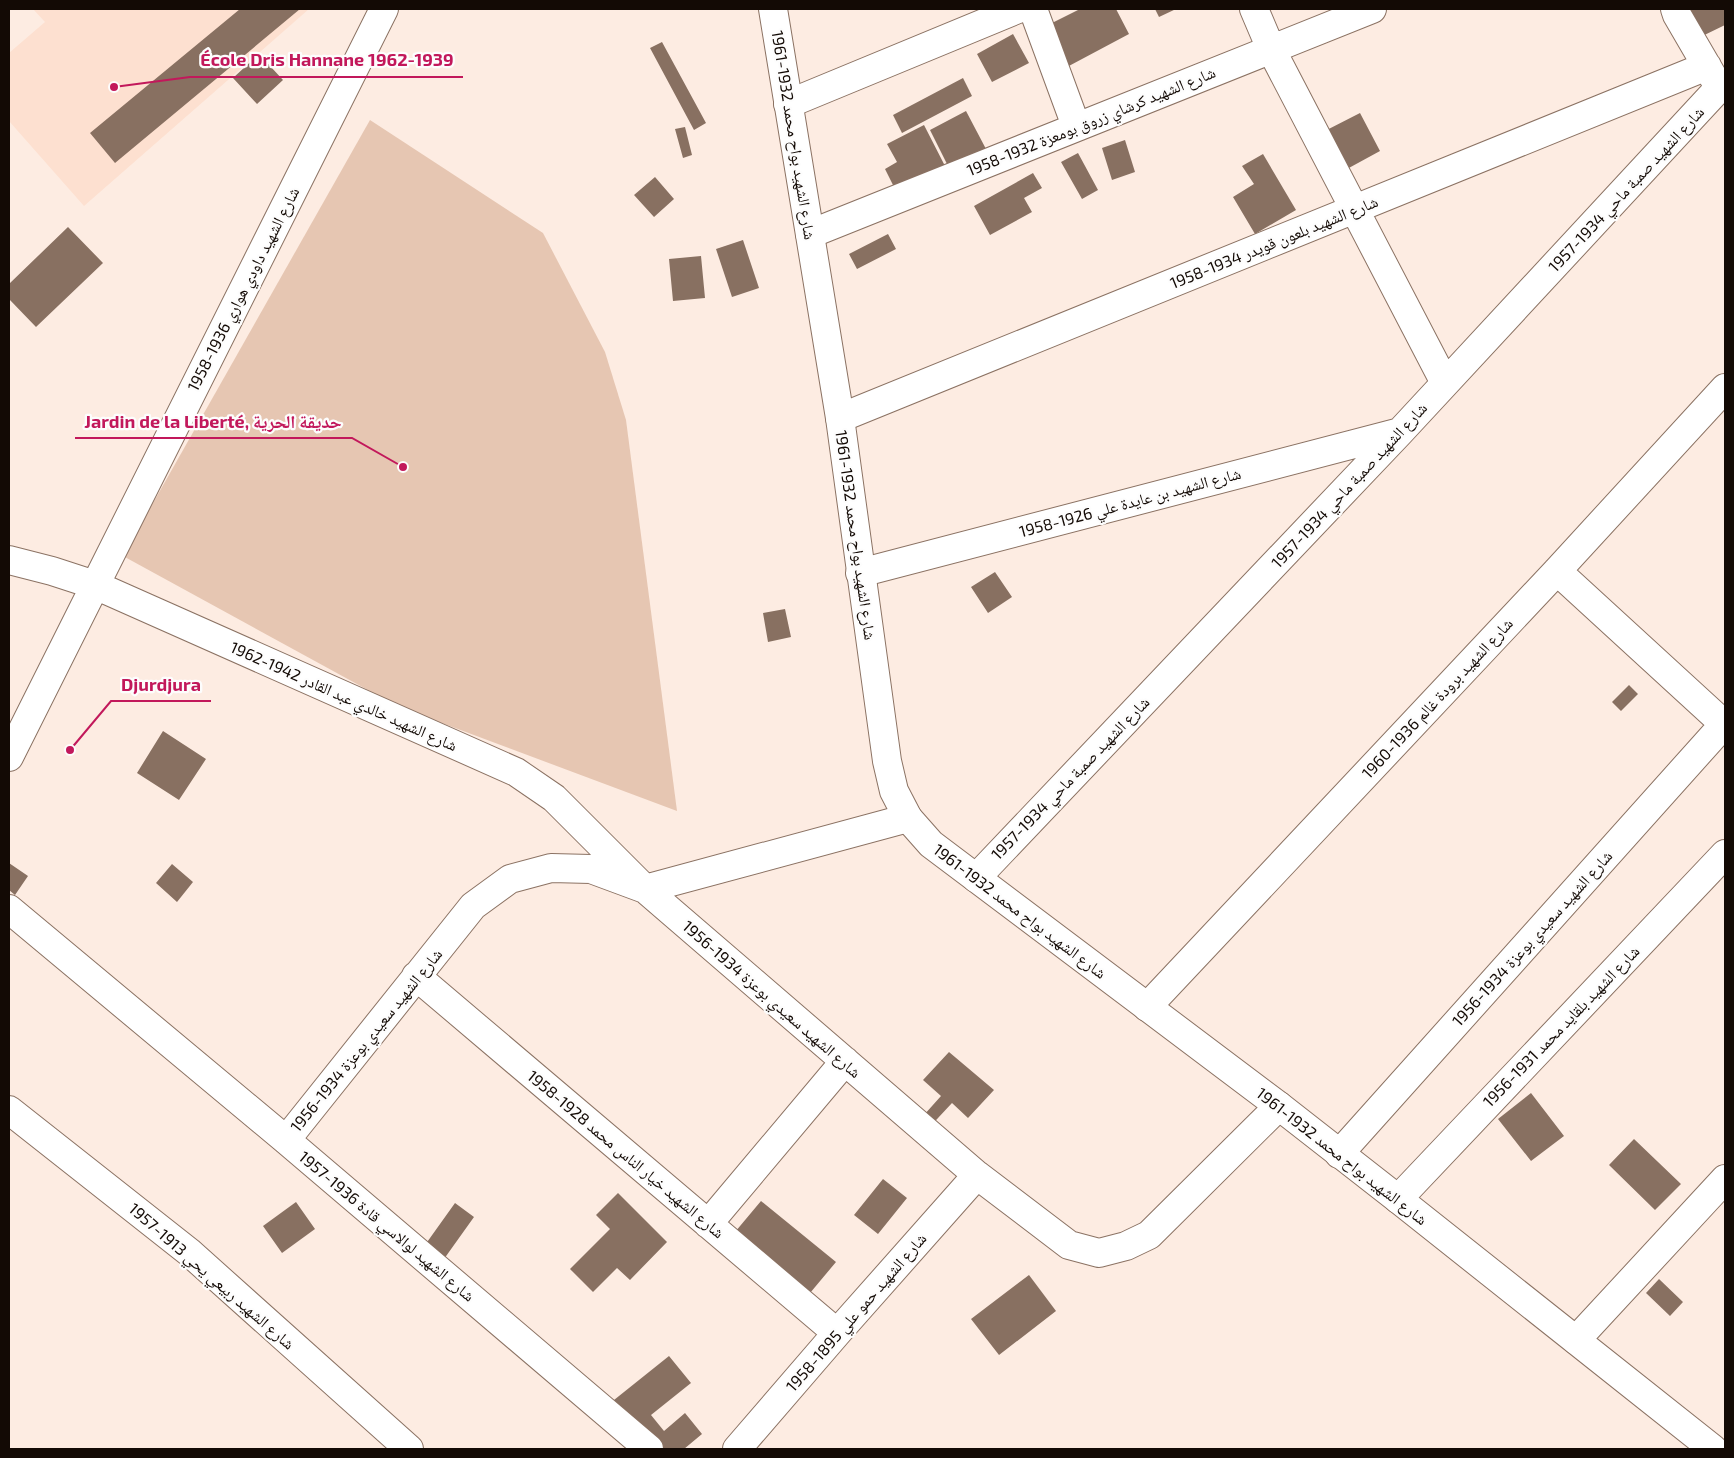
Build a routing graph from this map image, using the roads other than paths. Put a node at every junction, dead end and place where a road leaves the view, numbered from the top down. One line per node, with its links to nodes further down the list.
1 (384, 9): 21 (street, شارع الشهيد داودي هواري 1936-1958)
2 (773, 9): 10 (street, شارع الشهيد بواح محمد 1932-1961)
3 (1018, 9): 10 (street)
4 (1033, 9): 11 (street)
5 (1254, 9): 8 (street)
6 (1372, 9): 8 (street, شارع الشهيد كرشاي زروق بومعزة 1932-1958)
7 (1675, 9): 9 (street)
8 (1271, 49): 11 (street, شارع الشهيد كرشاي زروق بومعزة 1932-1958); 12 (street)
9 (1717, 82): 12 (street, شارع الشهيد بلعون قويدر 1934-1958); 14 (street, شارع الشهيد صمبة ماحي 1934-1957)
10 (788, 104): 13 (street, شارع الشهيد بواح محمد 1932-1961)
11 (1076, 126): 13 (street, شارع الشهيد كرشاي زروق بومعزة 1932-1958)
12 (1353, 209): 14 (street); 16 (street, شارع الشهيد بلعون قويدر 1934-1958)
13 (810, 234): 16 (street, شارع الشهيد بواح محمد 1932-1961)
14 (1445, 384): 17 (street, شارع الشهيد صمبة ماحي 1934-1957)
15 (1725, 388): 19 (street, شارع الشهيد برودة غالم 1936-1960)
16 (840, 418): 20 (street, شارع الشهيد بواح محمد 1932-1961)
17 (1400, 432): 20 (street, شارع الشهيد بن عايدة علي 1926-1958); 26 (street, شارع الشهيد صمبة ماحي 1934-1957)
18 (9, 560): 21 (street, شارع الشهيد خالدي عبد القادر 1942-1962)
19 (1556, 571): 22 (street); 30 (street, شارع الشهيد برودة غالم 1936-1960)
20 (860, 573): 24 (street, شارع الشهيد بواح محمد 1932-1961)
21 (95, 585): 23 (street, شارع الشهيد داودي هواري 1936-1958); 27 (street, شارع الشهيد خالدي عبد القادر 1942-1962)
22 (1725, 724): 35 (street, شارع الشهيد سعيدي بوعزة 1934-1956)
23 (9, 757)
24 (908, 818): 26 (street, شارع الشهيد بواح محمد 1932-1961); 27 (street)
25 (1725, 854): 38 (street, شارع الشهيد بلقايد محمد 1931-1956)
26 (976, 878): 30 (street, شارع الشهيد بواح محمد 1932-1961)
27 (645, 889): 29 (street, شارع الشهيد سعيدي بوعزة 1934-1956); 31 (street, شارع الشهيد سعيدي بوعزة 1934-1956)
28 (9, 908): 34 (street, شارع الشهيد لوالاسي قادة 1936-1957)
29 (416, 976): 34 (street, شارع الشهيد سعيدي بوعزة 1934-1956); 39 (street, شارع الشهيد خيار الناس محمد 1928-1958)
30 (1146, 1007): 32 (street, شارع الشهيد بواح محمد 1932-1961)
31 (845, 1061): 36 (street, شارع الشهيد سعيدي بوعزة 1934-1956); 39 (street)
32 (1279, 1106): 35 (street, شارع الشهيد بواح محمد 1932-1961); 36 (street, شارع الشهيد سعيدي بوعزة 1934-1956)
33 (9, 1110): 42 (street, شارع الشهيد ربيعي يحي 1913-1957)
34 (286, 1140): 43 (street, شارع الشهيد لوالاسي قادة 1936-1957)
35 (1340, 1154): 38 (street, شارع الشهيد بواح محمد 1932-1961)
36 (977, 1175): 40 (street, شارع الشهيد حمو علي 1895-1958)
37 (1725, 1179): 41 (street)
38 (1398, 1198): 41 (street, شارع الشهيد بواح محمد 1932-1961)
39 (708, 1224): 40 (street, شارع الشهيد خيار الناس محمد 1928-1958)
40 (836, 1333): 44 (street, شارع الشهيد حمو علي 1895-1958)
41 (1576, 1340): 45 (street, شارع الشهيد بواح محمد 1932-1961)
42 (409, 1449)
43 (649, 1449)
44 (737, 1449)
45 (1713, 1449)

